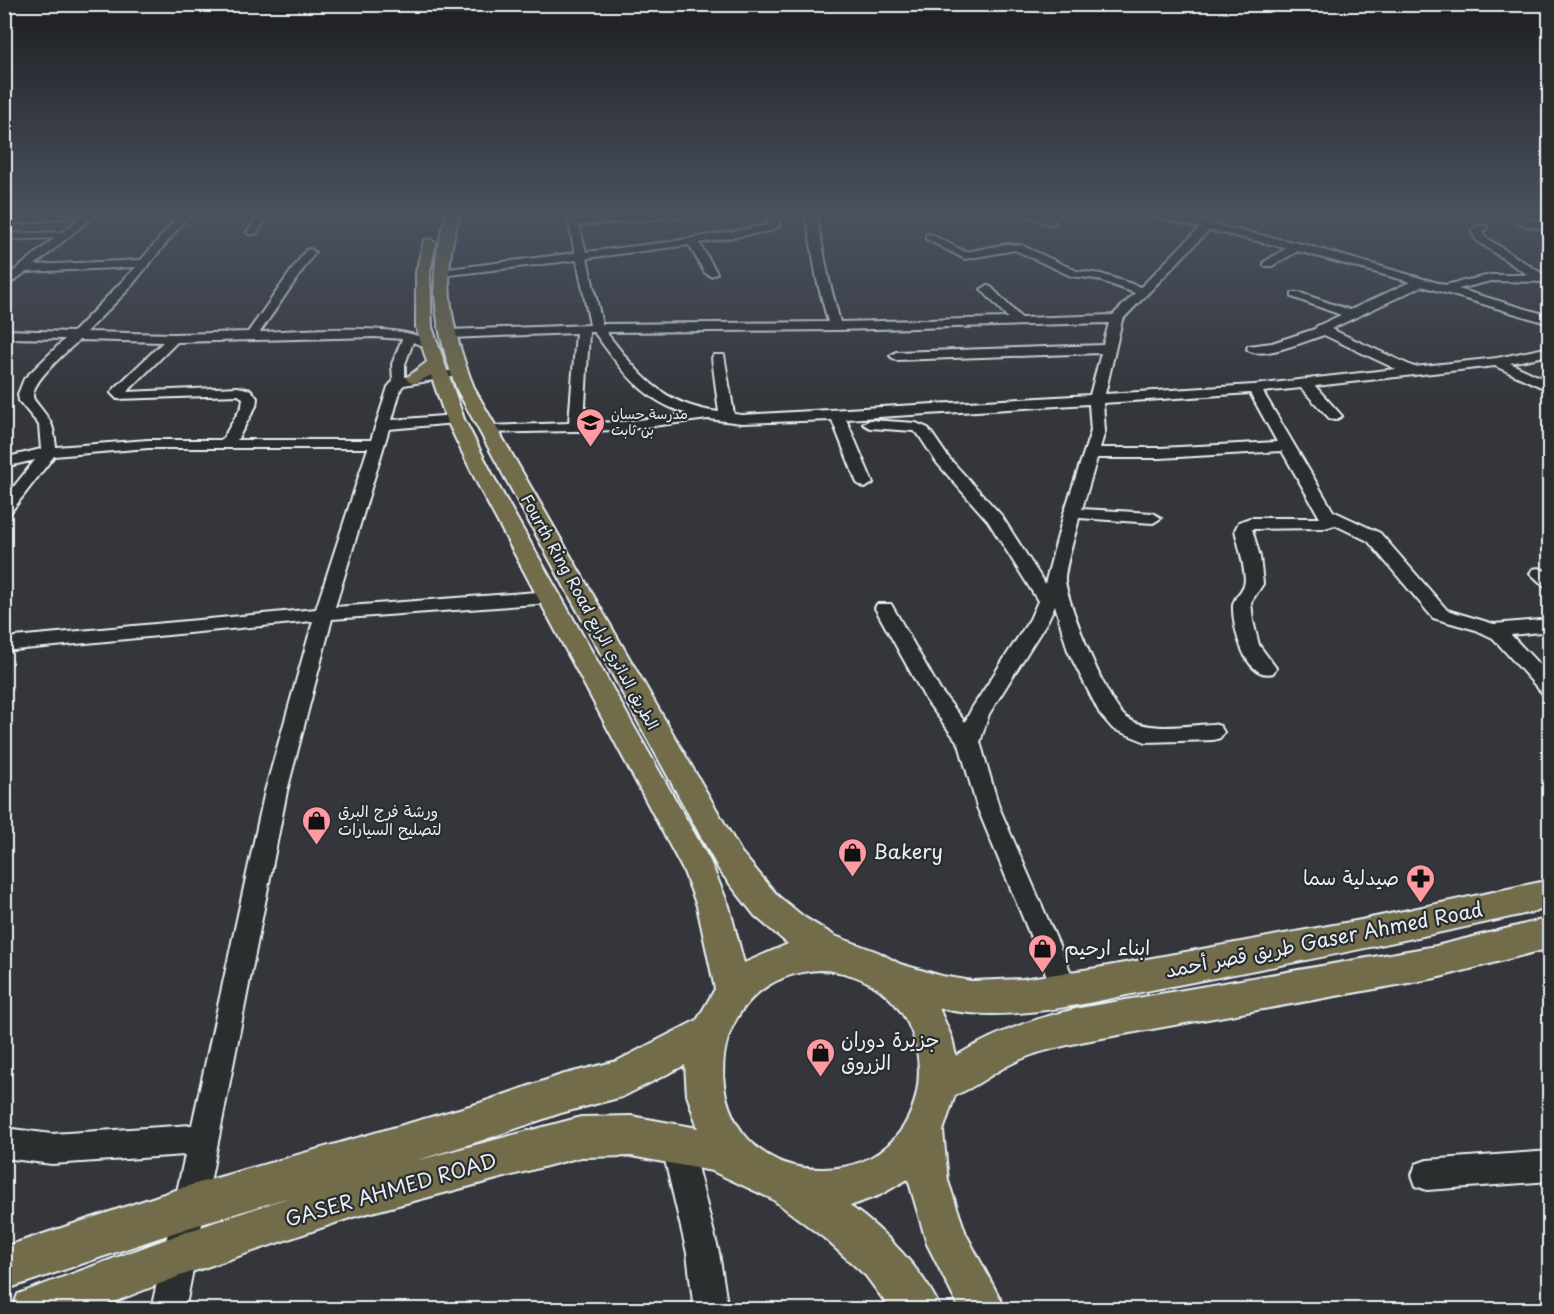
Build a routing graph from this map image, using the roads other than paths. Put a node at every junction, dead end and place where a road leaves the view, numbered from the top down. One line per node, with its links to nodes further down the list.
1 (16, 275): 13 (street)
2 (135, 275): 28 (street)
3 (294, 275): 27 (street)
4 (423, 275): 36 (main road)
5 (441, 275): 36 (main road, Fourth Ring Road الطريق الدائري الرابع)
6 (584, 275): 23 (street)
7 (823, 275): 22 (street)
8 (1090, 275): 16 (street)
9 (1158, 275): 16 (street)
10 (1402, 275): 12 (street)
11 (1545, 279): 14 (street)
12 (1422, 281): 14 (street); 18 (street)
13 (4, 285)
14 (1448, 288): 20 (street)
15 (987, 289): 21 (street)
16 (1142, 291): 19 (street)
17 (1296, 295): 18 (street)
18 (1349, 314): 24 (street)
19 (1116, 319): 21 (street); 30 (street)
20 (1550, 320)
21 (1018, 322): 22 (street)
22 (835, 326): 23 (street)
23 (590, 328): 36 (street); 43 (street); 48 (street)
24 (1323, 331): 31 (street); 37 (street)
25 (375, 333): 27 (street); 36 (street); 36 (street)
26 (4, 334): 28 (street)
27 (252, 335): 29 (street)
28 (72, 337): 29 (street); 53 (street)
29 (174, 338): 51 (street)
30 (1108, 349): 33 (street); 41 (street)
31 (1254, 349)
32 (1548, 353): 35 (street)
33 (896, 356)
34 (719, 358): 46 (street)
35 (1497, 362): 37 (street); 39 (street)
36 (430, 365): 47 (main road); 49 (main road, Fourth Ring Road الطريق الدائري الرابع); 50 (street)
37 (1414, 372): 38 (street)
38 (1305, 384): 40 (street); 45 (street)
39 (1549, 387)
40 (1254, 389): 41 (street); 52 (street)
41 (1096, 401): 42 (street); 54 (street)
42 (862, 414): 44 (street); 63 (street)
43 (708, 415): 46 (street); 48 (street)
44 (837, 415): 46 (street); 56 (street)
45 (1335, 416)
46 (727, 417)
47 (455, 419): 50 (street); 62 (main road)
48 (576, 428): 49 (street)
49 (488, 430): 75 (main road, Fourth Ring Road الطريق الدائري الرابع)
50 (380, 435): 51 (street); 65 (street)
51 (226, 445): 53 (street)
52 (1286, 446): 54 (street); 59 (street)
53 (49, 452): 55 (street); 57 (street)
54 (1091, 453): 58 (street)
55 (4, 463)
56 (865, 483)
57 (4, 510)
58 (1072, 513): 60 (street); 61 (street)
59 (1327, 515): 67 (street); 69 (street)
60 (1153, 518)
61 (1056, 580): 63 (street); 71 (street)
62 (550, 597): 65 (street); 78 (main road)
63 (1047, 601): 72 (street)
64 (884, 608): 72 (street)
65 (324, 614): 68 (street); 82 (street)
66 (1550, 626): 67 (street)
67 (1493, 630): 70 (street)
68 (4, 645)
69 (1266, 668)
70 (1550, 688)
71 (1213, 732)
72 (969, 742): 77 (street)
73 (1550, 894): 77 (main road, طريق قصر أحمد Gaser Ahmed Road)
74 (1550, 933): 80 (main road)
75 (841, 956): 76 (main road); 78 (main road)
76 (885, 975): 77 (main road, طريق قصر أحمد Gaser Ahmed Road); 80 (main road)
77 (1065, 989)
78 (734, 990): 79 (main road)
79 (707, 1034): 86 (main road); 88 (main road)
80 (939, 1082): 81 (main road)
81 (924, 1131): 86 (main road); 95 (main road)
82 (203, 1139): 83 (street); 88 (street)
83 (4, 1143)
84 (676, 1143): 86 (main road, GASER AHMED ROAD); 89 (main road, GASER AHMED ROAD); 93 (street)
85 (1550, 1166): 87 (street)
86 (768, 1175): 94 (main road)
87 (1427, 1175)
88 (188, 1207): 89 (street); 90 (main road)
89 (180, 1255): 91 (main road, GASER AHMED ROAD); 92 (street)
90 (4, 1269)
91 (34, 1310)
92 (168, 1310)
93 (711, 1310)
94 (919, 1310)
95 (984, 1310)

